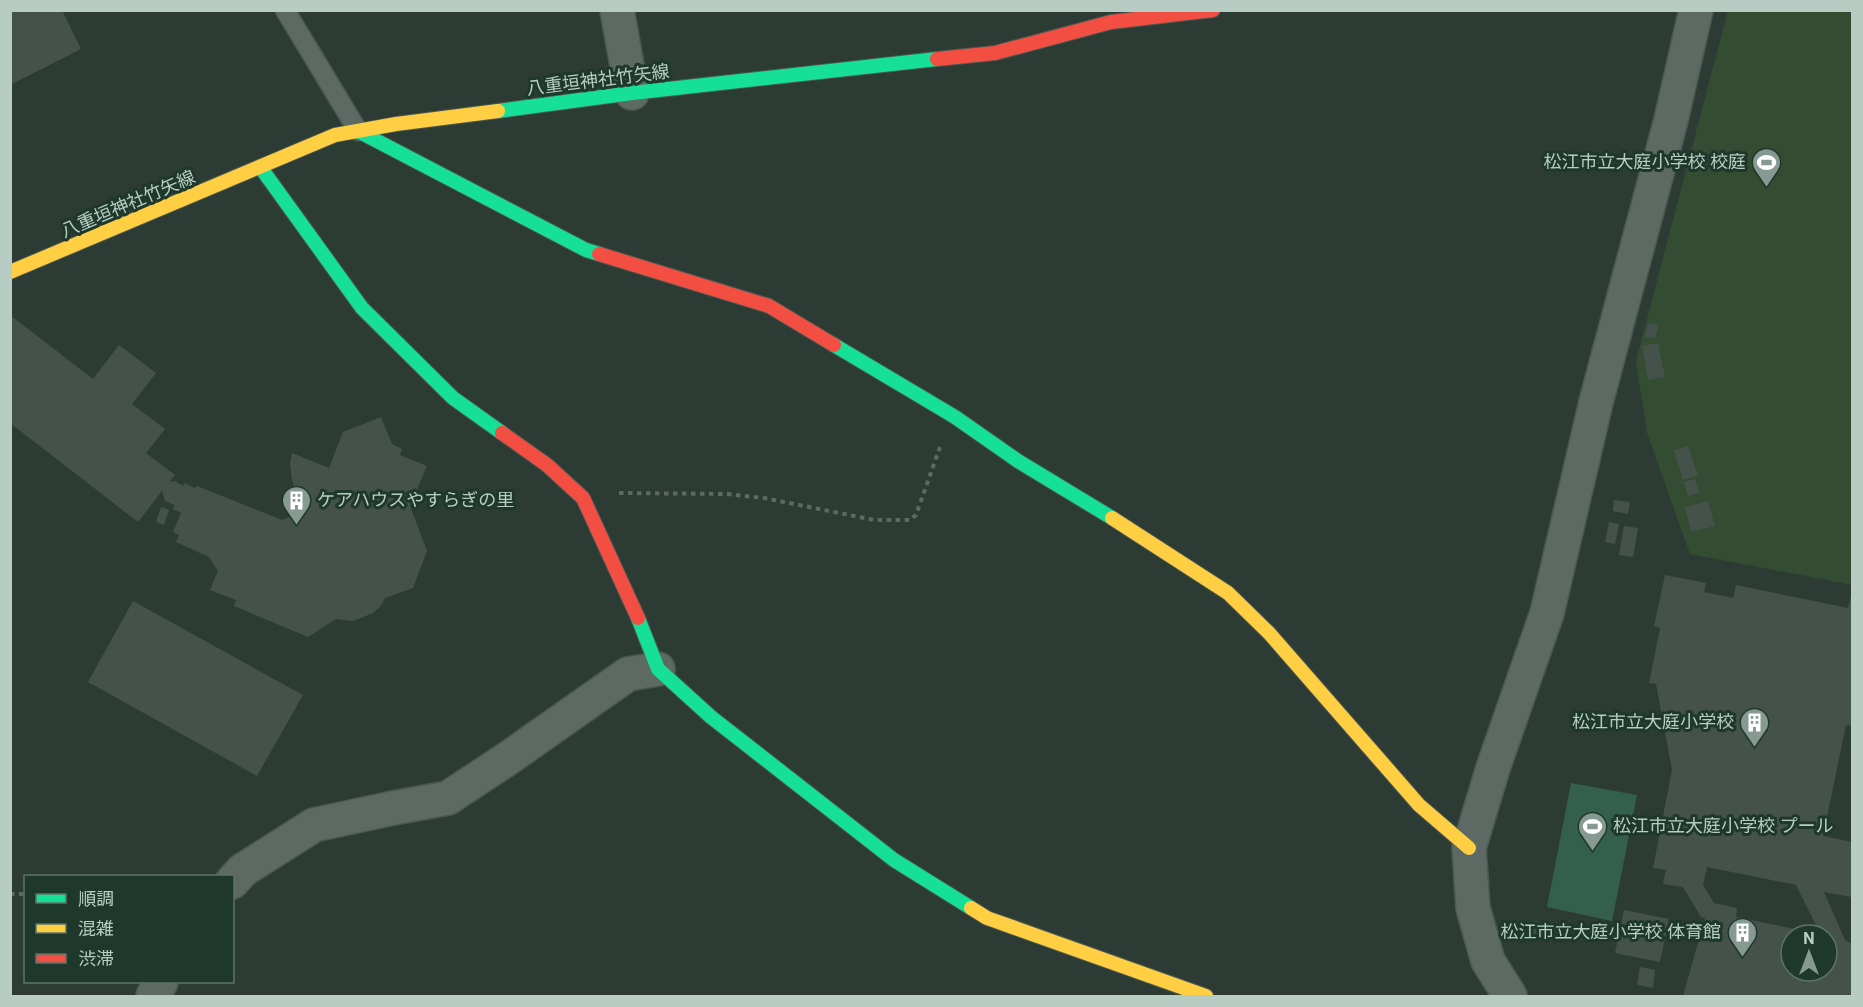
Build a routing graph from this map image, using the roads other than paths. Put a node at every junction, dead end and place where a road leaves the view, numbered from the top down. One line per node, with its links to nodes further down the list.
1 (285, 10): 6 (lane)
2 (617, 10): 5 (street)
3 (1214, 10): 5 (street, 八重垣神社竹矢線)
4 (1696, 10): 10 (street)
5 (632, 93): 6 (street, 八重垣神社竹矢線)
6 (358, 131): 7 (street, 八重垣神社竹矢線); 10 (street)
7 (261, 168): 8 (street, 八重垣神社竹矢線); 9 (street)
8 (10, 272)
9 (658, 669): 11 (street); 12 (street)
10 (1469, 849): 13 (street)
11 (234, 880)
12 (1206, 996)
13 (1510, 996)

